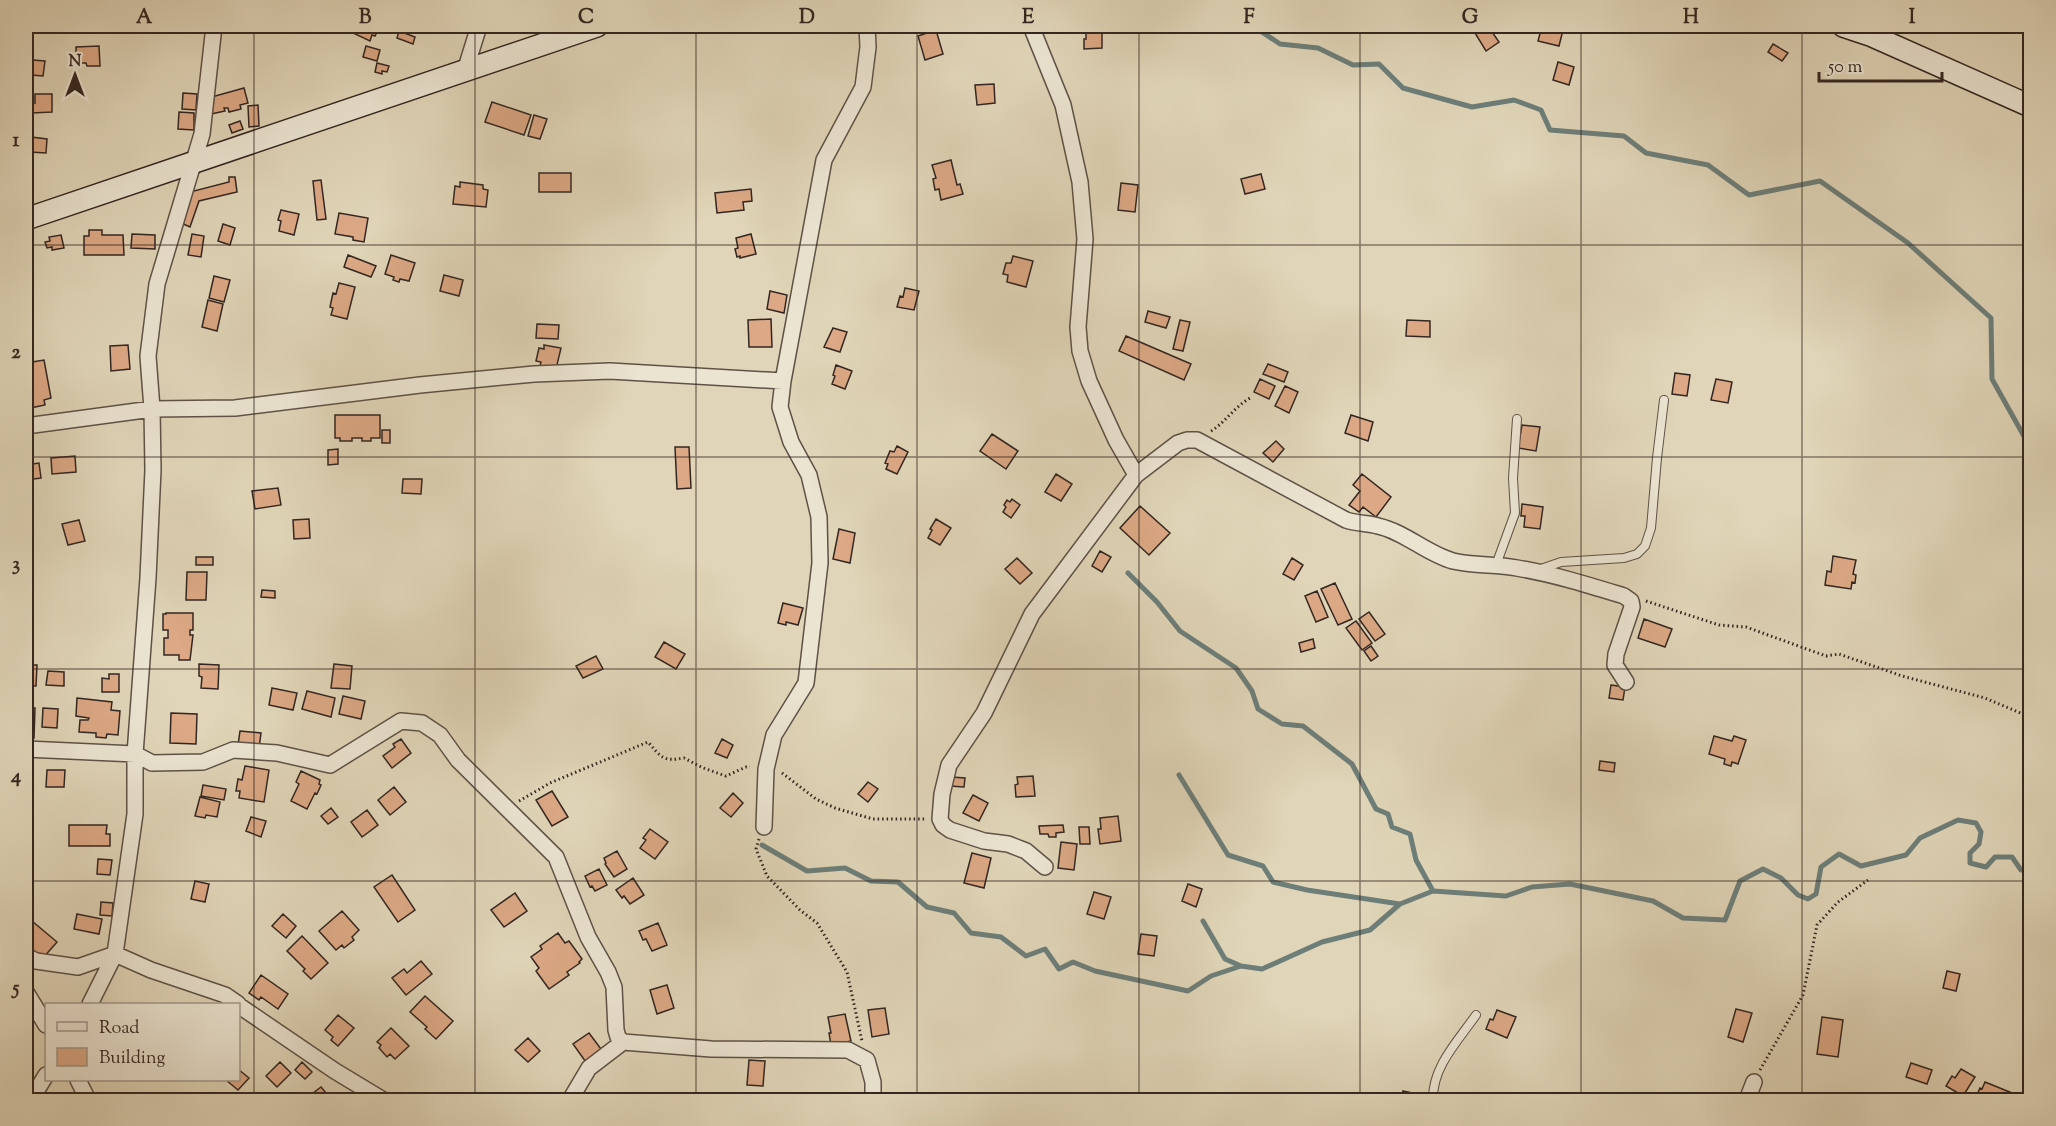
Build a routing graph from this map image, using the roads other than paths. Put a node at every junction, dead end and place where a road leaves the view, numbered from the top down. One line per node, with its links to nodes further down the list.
1 (214, 26): 9 (street)
2 (479, 26): 7 (street)
3 (597, 26): 7 (street)
4 (867, 26): 11 (street)
5 (1031, 26): 16 (street)
6 (1843, 26): 8 (street)
7 (465, 71): 9 (street)
8 (2031, 106)
9 (193, 162): 10 (street); 13 (street)
10 (26, 219)
11 (783, 381): 13 (street); 22 (street)
12 (1664, 400): 18 (lane)
13 (152, 409): 15 (street); 21 (street)
14 (1517, 419): 17 (lane)
15 (26, 426)
16 (1136, 475): 17 (street); 23 (street)
17 (1496, 565): 18 (street)
18 (1534, 571): 19 (street)
19 (1626, 682)
20 (26, 749): 21 (street)
21 (135, 754): 24 (street); 32 (street)
22 (764, 827)
23 (1045, 867)
24 (115, 954): 25 (street); 27 (street); 28 (street)
25 (26, 956)
26 (26, 992): 31 (street)
27 (91, 1003)
28 (235, 1003)
29 (240, 1006): 38 (street)
30 (1476, 1015): 41 (lane)
31 (45, 1023)
32 (623, 1042): 39 (street); 40 (street)
33 (45, 1077): 36 (street)
34 (78, 1081): 37 (street)
35 (1754, 1082): 42 (street)
36 (32, 1101)
37 (88, 1101)
38 (383, 1101)
39 (570, 1101)
40 (873, 1101)
41 (1433, 1101)
42 (1747, 1101)

